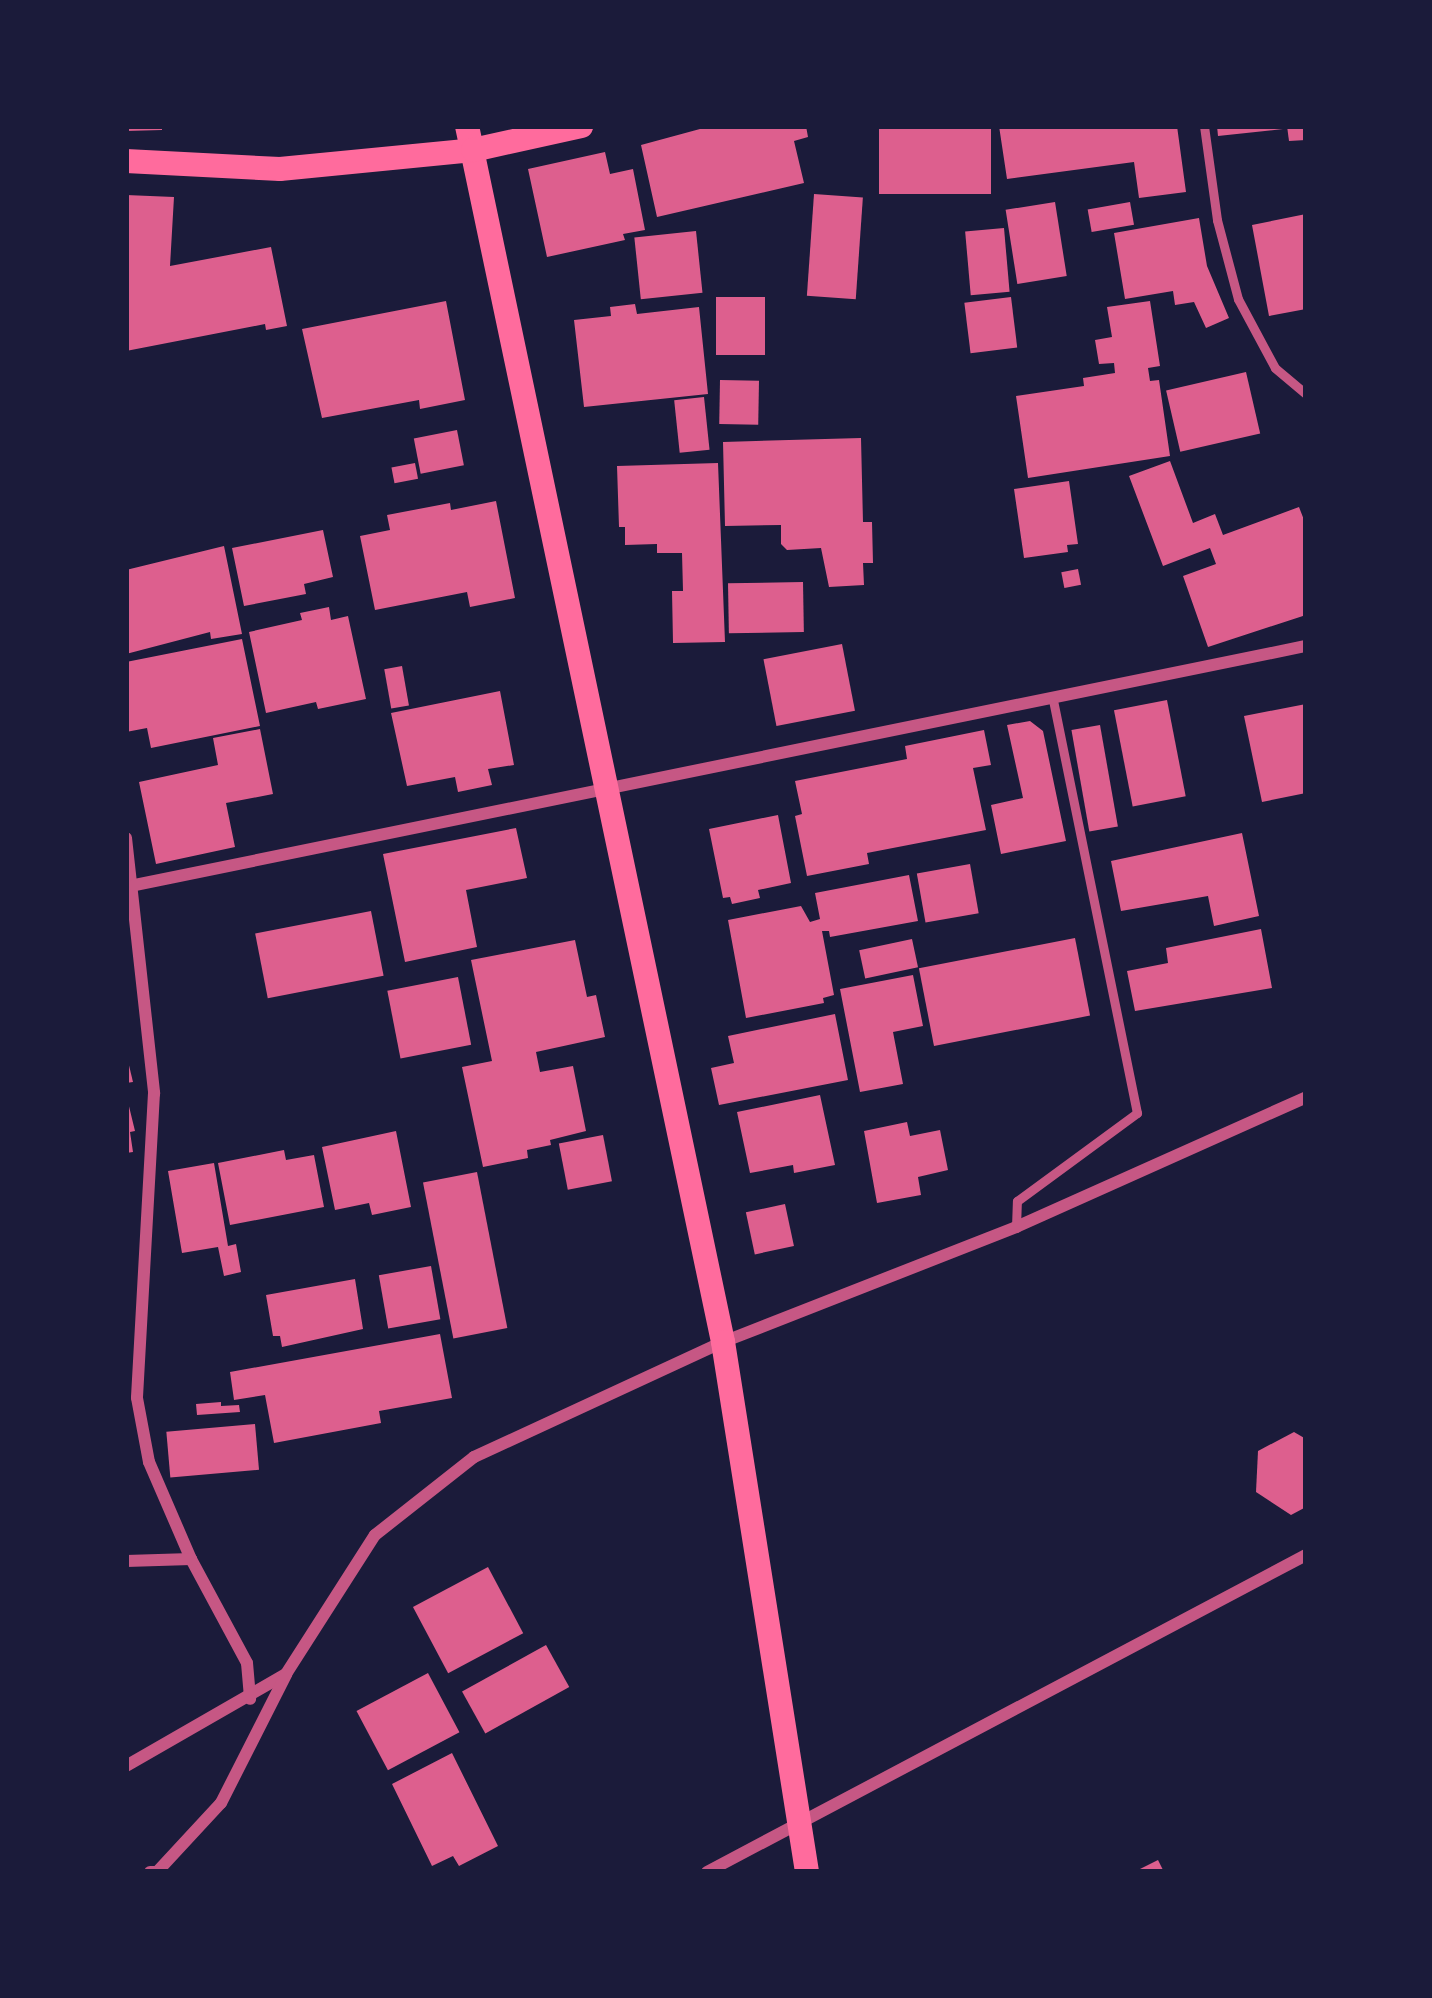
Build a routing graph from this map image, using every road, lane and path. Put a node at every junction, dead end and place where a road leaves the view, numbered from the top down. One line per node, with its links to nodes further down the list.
1 (581, 126): 3 (main road)
2 (1204, 126): 5 (lane)
3 (470, 138): 4 (main road); 8 (main road)
4 (126, 161)
5 (1306, 394)
6 (1306, 646): 7 (street)
7 (1052, 700): 8 (street); 12 (lane)
8 (604, 787): 10 (street); 13 (main road)
9 (126, 838): 10 (street)
10 (135, 885): 15 (street)
11 (1306, 1097): 12 (street)
12 (1016, 1227): 13 (street)
13 (723, 1342): 17 (street); 22 (main road)
14 (1306, 1555): 21 (street)
15 (191, 1559): 16 (street); 18 (street)
16 (126, 1561)
17 (286, 1674): 18 (street); 20 (street)
18 (250, 1700): 19 (street)
19 (126, 1766)
20 (155, 1872)
21 (706, 1872)
22 (807, 1872)

